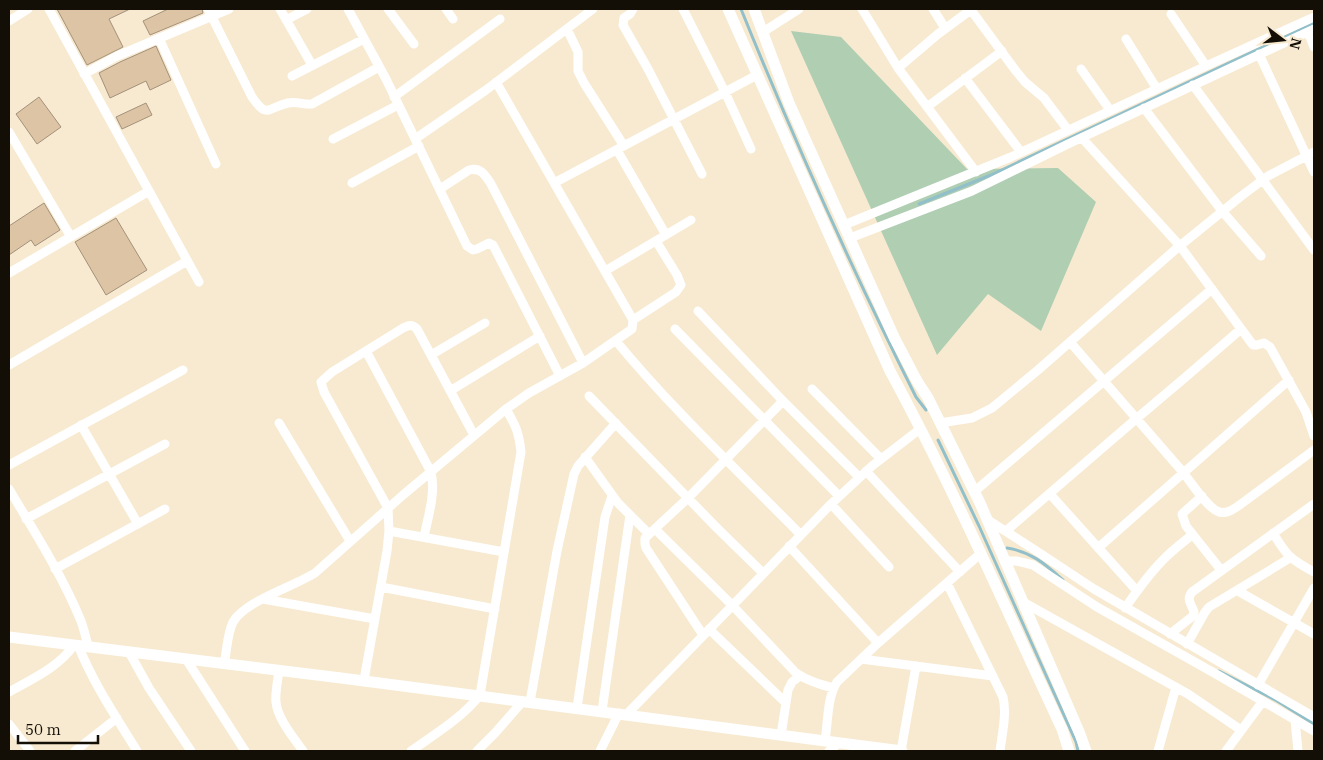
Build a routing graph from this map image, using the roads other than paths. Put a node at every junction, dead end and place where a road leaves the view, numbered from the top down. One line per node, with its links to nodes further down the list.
1 (28, 9): 24 (street)
2 (49, 9): 41 (street)
3 (230, 9): 18 (street)
4 (280, 9): 23 (street)
5 (307, 9): 23 (street)
6 (348, 9): 30 (street)
7 (388, 9): 32 (street)
8 (446, 9): 21 (street)
9 (593, 9): 26 (street)
10 (633, 9): 54 (street)
11 (683, 9): 48 (street)
12 (728, 9): 42 (street)
13 (754, 9): 28 (street)
14 (799, 9): 28 (street)
15 (862, 9): 39 (street)
16 (933, 9): 25 (street)
17 (972, 9): 25 (street); 34 (street)
18 (210, 13): 29 (street); 38 (street)
19 (1171, 14): 37 (street)
20 (1314, 17): 37 (street)
21 (453, 19)
22 (500, 19): 49 (street)
23 (286, 20): 36 (street)
24 (9, 21)
25 (945, 28): 39 (street)
26 (567, 29): 45 (street); 60 (street)
27 (1311, 30): 33 (street); 35 (street)
28 (763, 32): 75 (street)
29 (159, 38): 41 (street); 64 (street)
30 (364, 38): 36 (street); 38 (street)
31 (1126, 40): 47 (street)
32 (414, 44)
33 (1314, 47)
34 (1002, 51): 44 (street); 55 (street)
35 (1259, 54): 46 (street); 63 (street)
36 (312, 65): 43 (street)
37 (1206, 66): 47 (street)
38 (379, 67): 49 (street)
39 (898, 68): 51 (street)
40 (1081, 69): 53 (street)
41 (84, 74): 72 (street)
42 (757, 75): 48 (street); 114 (street)
43 (292, 76)
44 (965, 78): 51 (street); 62 (street)
45 (496, 82): 59 (street); 70 (street)
46 (1192, 85): 52 (street); 68 (street)
47 (1157, 88): 53 (street)
48 (725, 92): 54 (street); 61 (street)
49 (394, 96): 50 (street)
50 (398, 106): 58 (street); 59 (street)
51 (927, 107): 65 (street)
52 (1144, 108): 57 (street); 73 (street)
53 (1110, 110): 55 (street)
54 (673, 120): 60 (street); 67 (street)
55 (1068, 130): 62 (street)
56 (9, 132): 77 (street)
57 (1082, 138): 75 (street); 79 (street)
58 (333, 139)
59 (417, 142): 69 (street); 71 (street)
60 (620, 148): 70 (street); 76 (street)
61 (751, 149)
62 (1021, 152): 65 (street)
63 (1310, 154): 66 (street); 68 (street)
64 (216, 164)
65 (976, 172): 75 (street)
66 (1314, 172)
67 (702, 174)
68 (1262, 180): 73 (street); 80 (street)
69 (352, 183)
70 (554, 183): 83 (street)
71 (440, 189): 92 (street); 97 (street)
72 (149, 191): 77 (street); 82 (street)
73 (1222, 211): 79 (street); 81 (street)
74 (691, 220): 76 (street)
75 (847, 231): 112 (street)
76 (666, 235): 78 (street)
77 (72, 236): 84 (street)
78 (656, 241): 83 (street); 88 (street)
79 (1180, 246): 86 (street); 94 (street)
80 (1314, 250)
81 (1261, 256)
82 (187, 260): 85 (street); 98 (street)
83 (604, 271): 88 (street)
84 (9, 273)
85 (199, 282)
86 (1212, 289): 91 (street); 102 (street)
87 (698, 311): 106 (street)
88 (633, 320): 93 (street)
89 (485, 323): 96 (street)
90 (676, 329): 109 (street)
91 (1241, 329): 101 (street); 108 (street)
92 (540, 336): 100 (street); 104 (street)
93 (616, 341): 97 (street); 120 (street)
94 (1070, 342): 102 (street); 112 (street)
95 (366, 351): 96 (street); 123 (street); 136 (street)
96 (431, 355): 104 (street)
97 (583, 363): 100 (street)
98 (9, 365)
99 (183, 370): 113 (street)
100 (560, 376): 107 (street)
101 (1289, 380): 116 (street); 124 (street)
102 (1103, 381): 108 (street); 128 (street)
103 (812, 389): 121 (street)
104 (450, 391): 115 (street)
105 (589, 396): 111 (street)
106 (783, 401): 109 (street); 126 (street)
107 (506, 409): 115 (street); 152 (street)
108 (1136, 419): 124 (street); 129 (street)
109 (764, 420): 120 (street); 131 (street)
110 (279, 423): 149 (street)
111 (616, 423): 119 (street); 133 (street)
112 (940, 423): 128 (street)
113 (82, 425): 122 (street); 125 (street)
114 (920, 429): 121 (street); 153 (street)
115 (474, 435): 123 (street)
116 (1314, 436)
117 (165, 444): 125 (street)
118 (1314, 450): 132 (street)
119 (585, 457): 130 (street); 195 (street)
120 (725, 458): 133 (street); 146 (street)
121 (881, 459): 126 (street)
122 (9, 465)
123 (432, 472): 136 (street); 148 (street)
124 (1183, 472): 132 (street); 151 (street)
125 (108, 474): 139 (street); 141 (street)
126 (863, 474): 131 (street); 159 (street)
127 (9, 489): 139 (street)
128 (975, 491): 140 (street)
129 (1050, 494): 144 (street); 151 (street)
130 (612, 496): 138 (street); 198 (street)
131 (839, 496): 134 (street)
132 (1202, 496): 147 (street)
133 (688, 498): 143 (street); 161 (street)
134 (831, 504): 146 (street); 156 (street)
135 (1314, 504): 145 (street)
136 (388, 508): 142 (street); 149 (street)
137 (165, 509): 141 (street)
138 (630, 515): 143 (street); 199 (street)
139 (26, 519): 157 (street)
140 (988, 520): 144 (street); 155 (street)
141 (138, 524): 157 (street)
142 (389, 531): 148 (street); 163 (street)
143 (652, 531): 169 (street); 174 (street)
144 (1006, 531): 170 (street)
145 (1273, 532): 154 (street); 158 (street)
146 (800, 535): 150 (street)
147 (1192, 535): 158 (street); 165 (street)
148 (424, 538): 152 (street)
149 (350, 541): 167 (street)
150 (789, 546): 161 (street); 178 (street)
151 (1098, 548): 165 (street)
152 (504, 552): 171 (street)
153 (980, 554): 159 (street); 221 (street)
154 (1290, 558): 160 (street); 166 (street)
155 (1006, 561): 168 (street); 196 (street)
156 (889, 567)
157 (55, 569): 180 (street)
158 (1221, 570): 175 (street)
159 (960, 572): 162 (street)
160 (1314, 572)
161 (763, 573): 169 (street)
162 (947, 582): 178 (street); 188 (street)
163 (381, 586): 171 (street); 172 (street)
164 (1314, 588): 173 (street)
165 (1137, 590): 170 (street)
166 (1238, 591): 173 (street); 179 (street)
167 (263, 599): 172 (street); 184 (street)
168 (1023, 602): 191 (street); 222 (street)
169 (732, 605): 174 (street); 187 (street)
170 (1126, 608): 175 (street)
171 (494, 609): 194 (street)
172 (375, 619): 189 (street)
173 (1295, 623): 176 (street); 190 (street)
174 (706, 632): 197 (street); 200 (street)
175 (1170, 634): 179 (street)
176 (1314, 634)
177 (9, 637): 180 (street)
178 (878, 643): 183 (street)
179 (1188, 644): 190 (street)
180 (80, 645): 181 (street); 193 (street); 202 (street)
181 (129, 652): 182 (street); 213 (street)
182 (186, 659): 184 (street); 214 (street)
183 (861, 659): 185 (street); 192 (street)
184 (224, 664): 186 (street)
185 (916, 666): 188 (street); 219 (street)
186 (279, 670): 189 (street); 215 (street)
187 (800, 676): 192 (street); 197 (street)
188 (993, 676): 220 (street)
189 (364, 680): 194 (street)
190 (1258, 684): 201 (street)
191 (1176, 687): 205 (street); 223 (street)
192 (833, 688): 208 (street)
193 (9, 692)
194 (480, 695): 195 (street); 216 (street)
195 (527, 701): 198 (street); 217 (street)
196 (1263, 701): 203 (street); 205 (street)
197 (785, 702): 207 (street)
198 (577, 708): 199 (street)
199 (602, 711): 200 (street)
200 (623, 713): 207 (street); 218 (street)
201 (1314, 717)
202 (116, 718): 211 (street); 212 (street)
203 (1295, 720): 206 (street); 225 (street)
204 (9, 724): 210 (street)
205 (1241, 730): 224 (street)
206 (1314, 731)
207 (780, 735): 208 (street)
208 (827, 746): 209 (street)
209 (880, 750): 219 (street)
210 (30, 751)
211 (75, 751)
212 (137, 751)
213 (191, 751)
214 (245, 751)
215 (303, 751)
216 (411, 751)
217 (477, 751)
218 (600, 751)
219 (902, 751)
220 (1000, 751)
221 (1069, 751)
222 (1086, 751)
223 (1158, 751)
224 (1226, 751)
225 (1298, 751)

